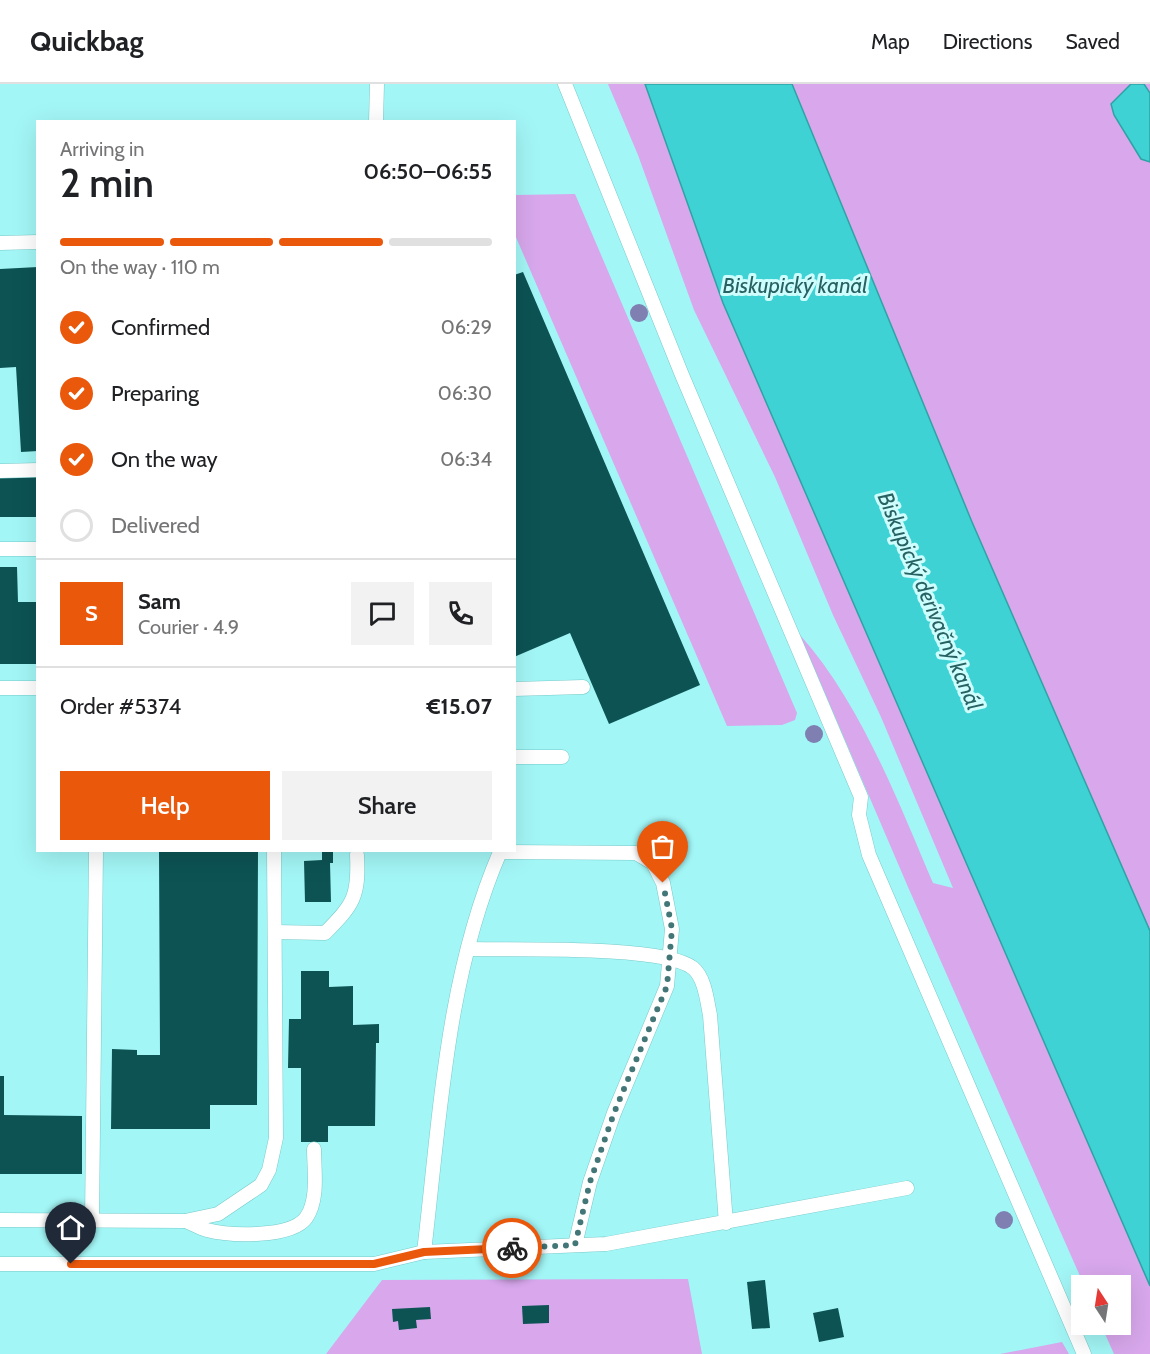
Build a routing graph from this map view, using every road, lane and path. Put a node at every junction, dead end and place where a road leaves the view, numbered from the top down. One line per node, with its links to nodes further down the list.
1 (377, 84): 3 (lane)
2 (565, 84): 33 (lane)
3 (376, 120)
4 (36, 242): 5 (lane)
5 (0, 243)
6 (36, 470): 7 (lane)
7 (0, 471)
8 (0, 549): 9 (lane)
9 (36, 549)
10 (584, 687): 13 (lane)
11 (0, 688): 12 (lane)
12 (36, 688)
13 (516, 689)
14 (516, 757): 15 (lane)
15 (562, 757)
16 (516, 851): 23 (lane)
17 (96, 852): 27 (lane)
18 (274, 852): 21 (lane)
19 (361, 852): 21 (lane)
20 (498, 852): 22 (lane)
21 (275, 932): 28 (lane)
22 (468, 949): 23 (lane); 31 (lane)
23 (670, 956): 29 (lane); 30 (lane)
24 (314, 1149): 28 (lane)
25 (907, 1188): 29 (lane)
26 (0, 1220): 27 (lane)
27 (92, 1221): 28 (lane)
28 (186, 1221)
29 (726, 1223): 30 (lane)
30 (575, 1245): 31 (lane)
31 (424, 1252): 32 (lane)
32 (0, 1264)
33 (1084, 1354)

